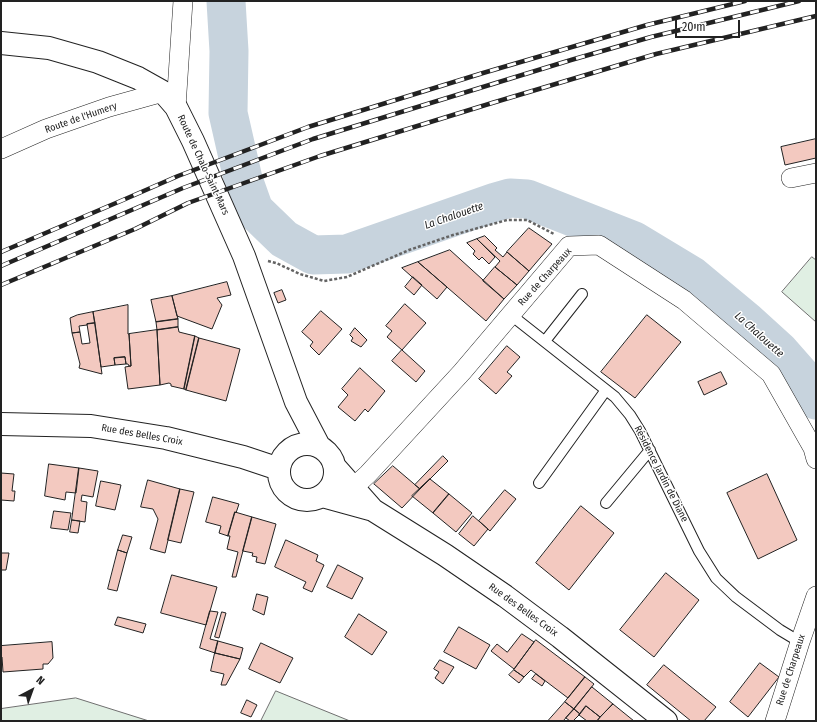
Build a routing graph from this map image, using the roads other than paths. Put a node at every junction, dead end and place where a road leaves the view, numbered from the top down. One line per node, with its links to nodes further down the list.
1 (183, 1): 3 (street)
2 (1, 43): 3 (main road)
3 (169, 100): 4 (street, Route de l'Humery); 11 (main road, Route de Chalo-Saint-Mars)
4 (1, 149)
5 (816, 173): 6 (street)
6 (792, 178)
7 (582, 294): 9 (lane)
8 (511, 315): 9 (lane, Résidence Jardin de Diane); 16 (street, Rue de Charpeaux); 20 (street, Rue de Charpeaux)
9 (545, 341): 10 (lane, Résidence Jardin de Diane)
10 (606, 390): 15 (lane, Résidence Jardin de Diane); 19 (lane)
11 (296, 402): 13 (main road, Route de Chalo-Saint-Mars); 14 (main road, Route de Chalo-Saint-Mars)
12 (1, 424): 18 (main road, Rue des Belles Croix)
13 (319, 446): 14 (main road); 17 (main road)
14 (292, 448): 18 (main road)
15 (650, 450): 22 (lane); 25 (lane, Résidence Jardin de Diane)
16 (816, 459)
17 (335, 467): 20 (main road, Rue des Belles Croix); 21 (main road)
18 (279, 469): 21 (main road)
19 (539, 483)
20 (354, 487): 23 (main road, Rue des Belles Croix)
21 (322, 496): 23 (main road, Rue des Belles Croix)
22 (606, 503)
23 (373, 510): 26 (main road, Rue des Belles Croix)
24 (816, 596): 25 (street, Rue de Charpeaux)
25 (800, 642): 27 (street, Rue de Charpeaux)
26 (666, 721)
27 (775, 721)

